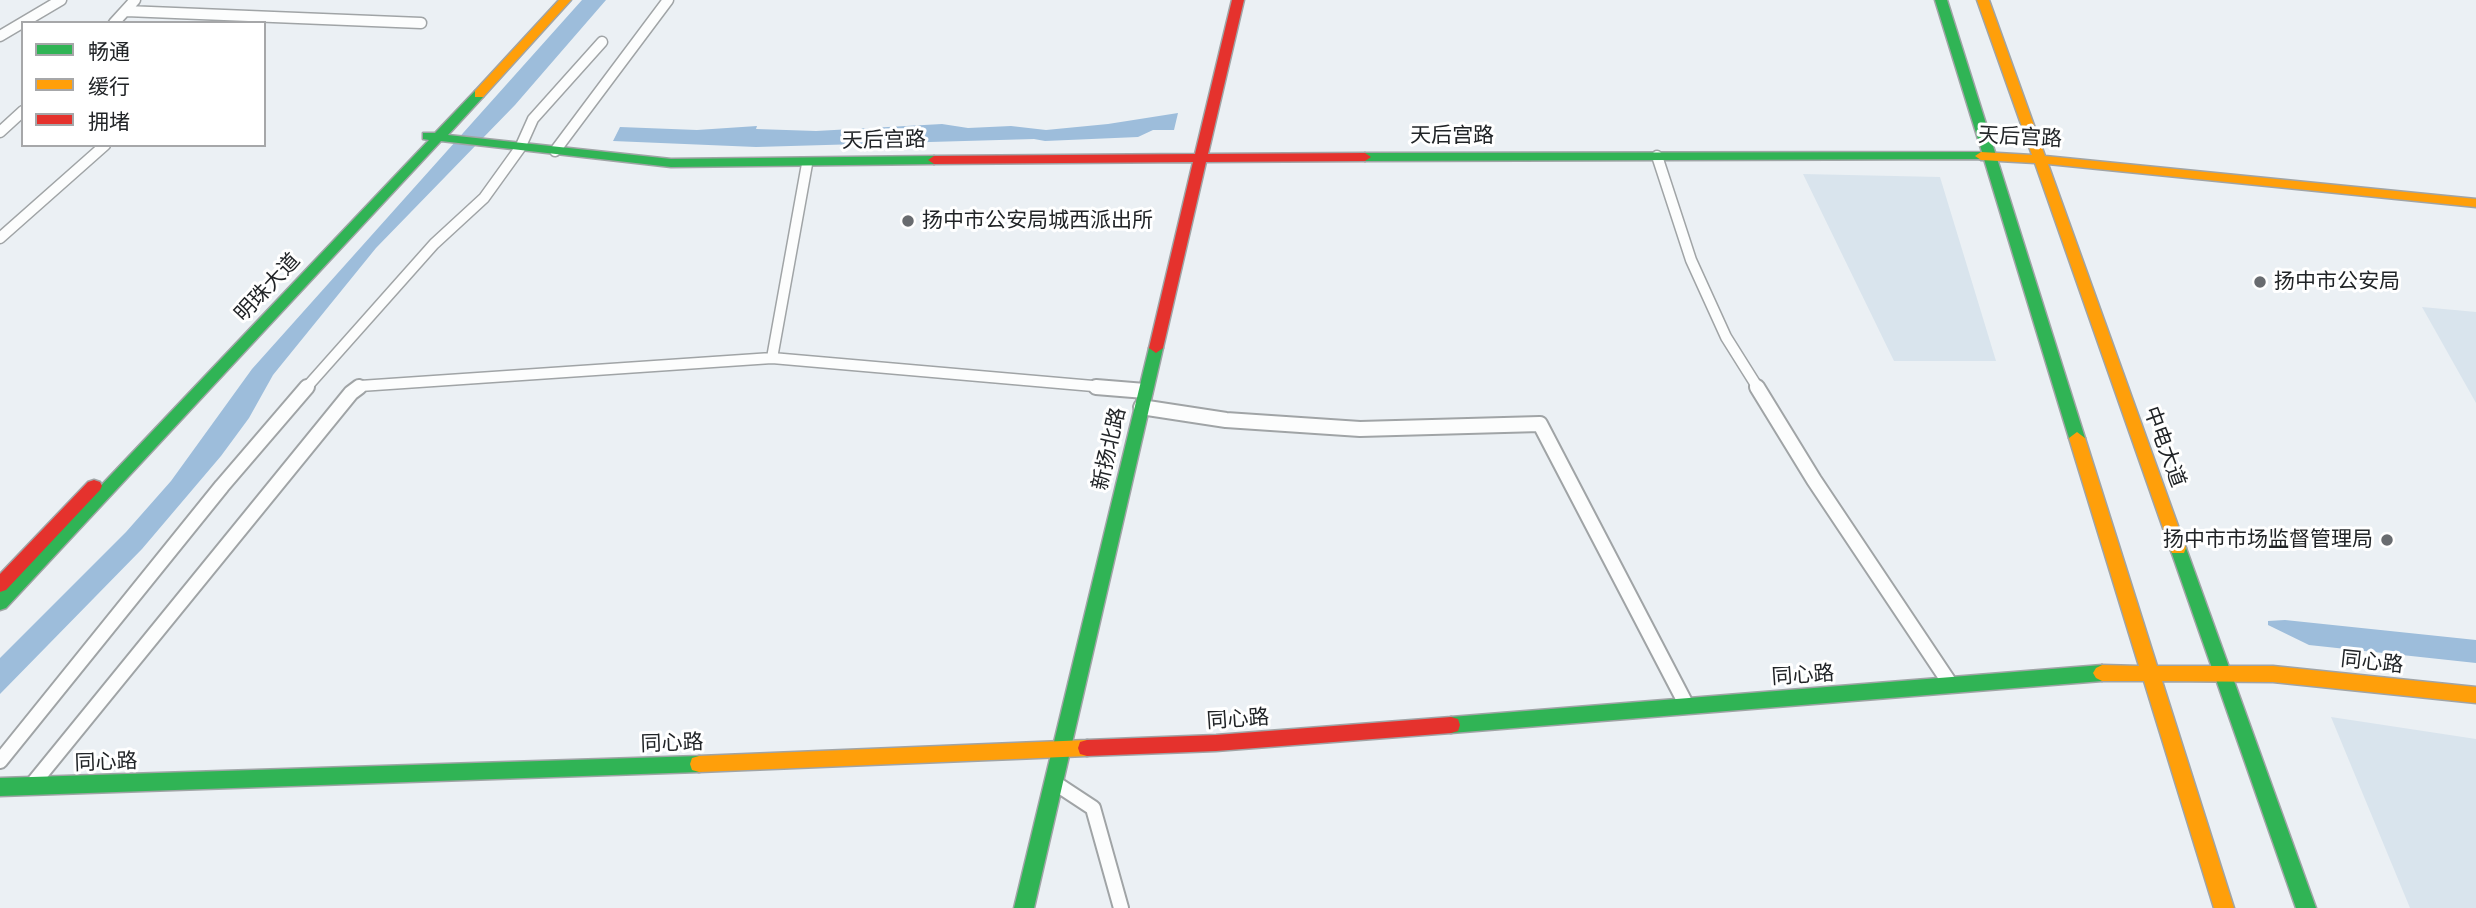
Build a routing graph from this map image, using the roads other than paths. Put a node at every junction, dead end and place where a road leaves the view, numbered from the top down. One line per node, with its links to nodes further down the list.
1 (61, 0): 11 (street)
2 (135, 0): 9 (street)
3 (553, 0): 20 (street, 明珠大道)
4 (565, 0): 20 (street, 明珠大道)
5 (668, 0): 23 (street)
6 (1238, 0): 26 (street, 新扬北路)
7 (1941, 0): 25 (street)
8 (1983, 0): 27 (street, 中电大道)
9 (126, 11): 10 (street); 12 (street)
10 (253, 15): 13 (street); 14 (street)
11 (25, 21)
12 (116, 21)
13 (246, 21)
14 (421, 23)
15 (21, 24): 16 (street)
16 (0, 36)
17 (602, 42): 22 (street)
18 (21, 113): 19 (street)
19 (0, 132)
20 (438, 138): 22 (street, 天后宫路); 33 (street, 明珠大道); 34 (street, 明珠大道)
21 (103, 147): 30 (street)
22 (520, 148): 23 (street, 天后宫路); 41 (street)
23 (555, 150): 28 (street, 天后宫路)
24 (1657, 156): 25 (street, 天后宫路); 26 (street, 天后宫路); 37 (street)
25 (1989, 156): 27 (street, 天后宫路); 35 (street)
26 (1201, 157): 28 (street, 天后宫路); 32 (street, 新扬北路)
27 (2039, 159): 29 (street, 天后宫路); 36 (street, 中电大道)
28 (807, 164): 31 (street)
29 (2476, 203)
30 (0, 238)
31 (772, 358): 32 (street); 43 (street)
32 (1143, 399): 39 (street); 40 (street, 新扬北路)
33 (0, 585)
34 (0, 603)
35 (2151, 672): 36 (street, 同心路); 37 (street, 同心路); 47 (street)
36 (2223, 672): 38 (street, 同心路); 48 (street, 中电大道)
37 (1951, 685): 39 (street, 同心路)
38 (2476, 695)
39 (1687, 706): 40 (street, 同心路)
40 (1063, 750): 42 (street, 新扬北路); 43 (street, 同心路)
41 (0, 761)
42 (1055, 783): 45 (street, 新扬北路); 46 (street)
43 (31, 786): 44 (street, 同心路)
44 (0, 787)
45 (1024, 908)
46 (1121, 908)
47 (2224, 908)
48 (2306, 908)

